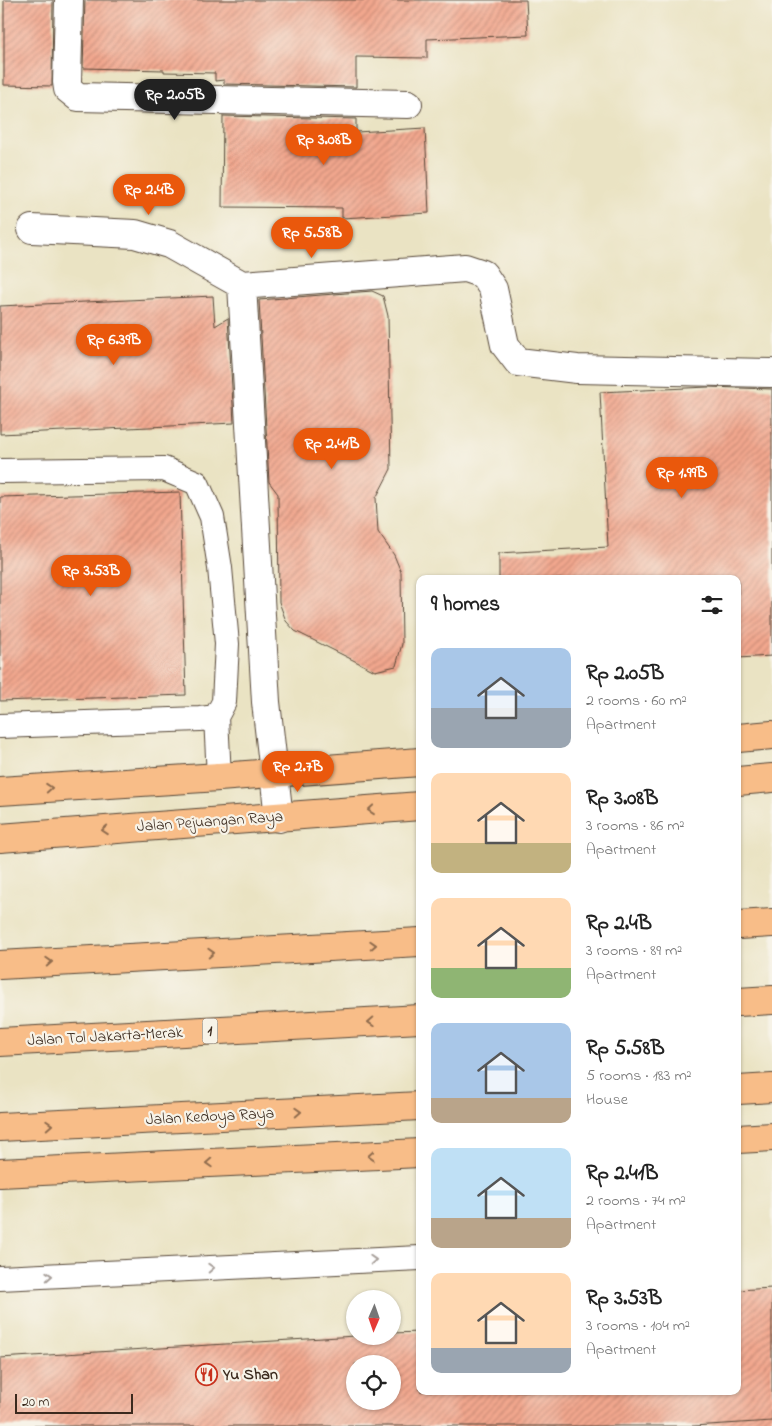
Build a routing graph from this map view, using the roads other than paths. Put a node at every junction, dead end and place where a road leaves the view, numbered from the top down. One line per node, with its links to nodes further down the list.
1 (69, 0): 2 (street)
2 (408, 104)
3 (32, 229): 4 (street)
4 (242, 285): 5 (street); 12 (street)
5 (772, 372)
6 (0, 470): 7 (lane)
7 (216, 717): 8 (lane); 13 (lane)
8 (0, 726)
9 (772, 735): 10 (main road)
10 (741, 738)
11 (416, 762): 12 (main road)
12 (274, 773): 13 (main road); 18 (street)
13 (219, 777): 16 (main road, one-way to 13)
14 (772, 778): 15 (main road)
15 (741, 781)
16 (0, 791)
17 (416, 806): 18 (main road, Jalan Pejuangan Raya, one-way to 18)
18 (279, 818): 19 (main road, Jalan Pejuangan Raya, one-way to 19)
19 (0, 838)
20 (772, 923): 21 (main road)
21 (741, 925)
22 (416, 942): 23 (main road, one-way to 22)
23 (0, 965)
24 (772, 1000): 25 (main road)
25 (741, 1002)
26 (416, 1019): 27 (main road, Jalan Tol Jakarta–Merak / 1, one-way to 27)
27 (0, 1042)
28 (772, 1088): 29 (main road)
29 (741, 1090)
30 (416, 1106): 31 (main road, Jalan Kedoya Raya, one-way to 30)
31 (0, 1127)
32 (772, 1137): 33 (main road)
33 (741, 1139)
34 (416, 1153): 35 (main road, one-way to 35)
35 (0, 1172)
36 (416, 1258): 37 (lane, one-way to 36)
37 (0, 1278)

